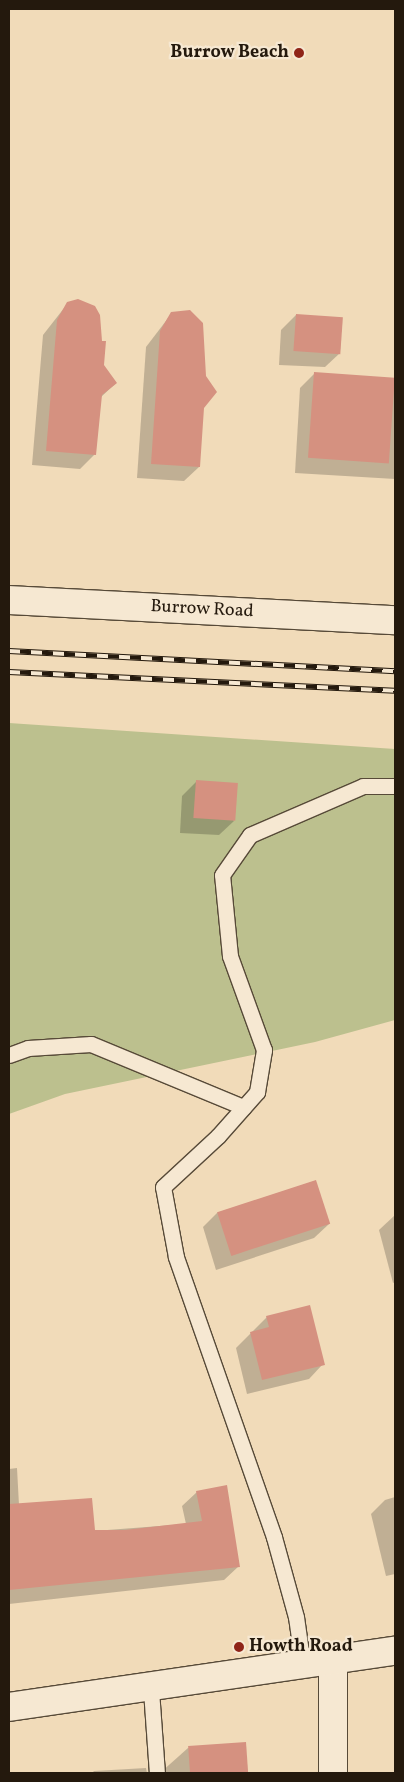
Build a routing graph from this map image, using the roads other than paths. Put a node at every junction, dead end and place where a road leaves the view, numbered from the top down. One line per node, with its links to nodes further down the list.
1 (9, 600): 2 (street, Burrow Road)
2 (395, 620)
3 (395, 786): 5 (lane)
4 (9, 1055): 5 (lane)
5 (243, 1108): 8 (lane)
6 (395, 1651): 7 (street)
7 (333, 1662): 8 (street); 12 (street)
8 (303, 1666): 9 (street)
9 (151, 1690): 10 (street); 11 (lane)
10 (9, 1707)
11 (157, 1773)
12 (333, 1773)

